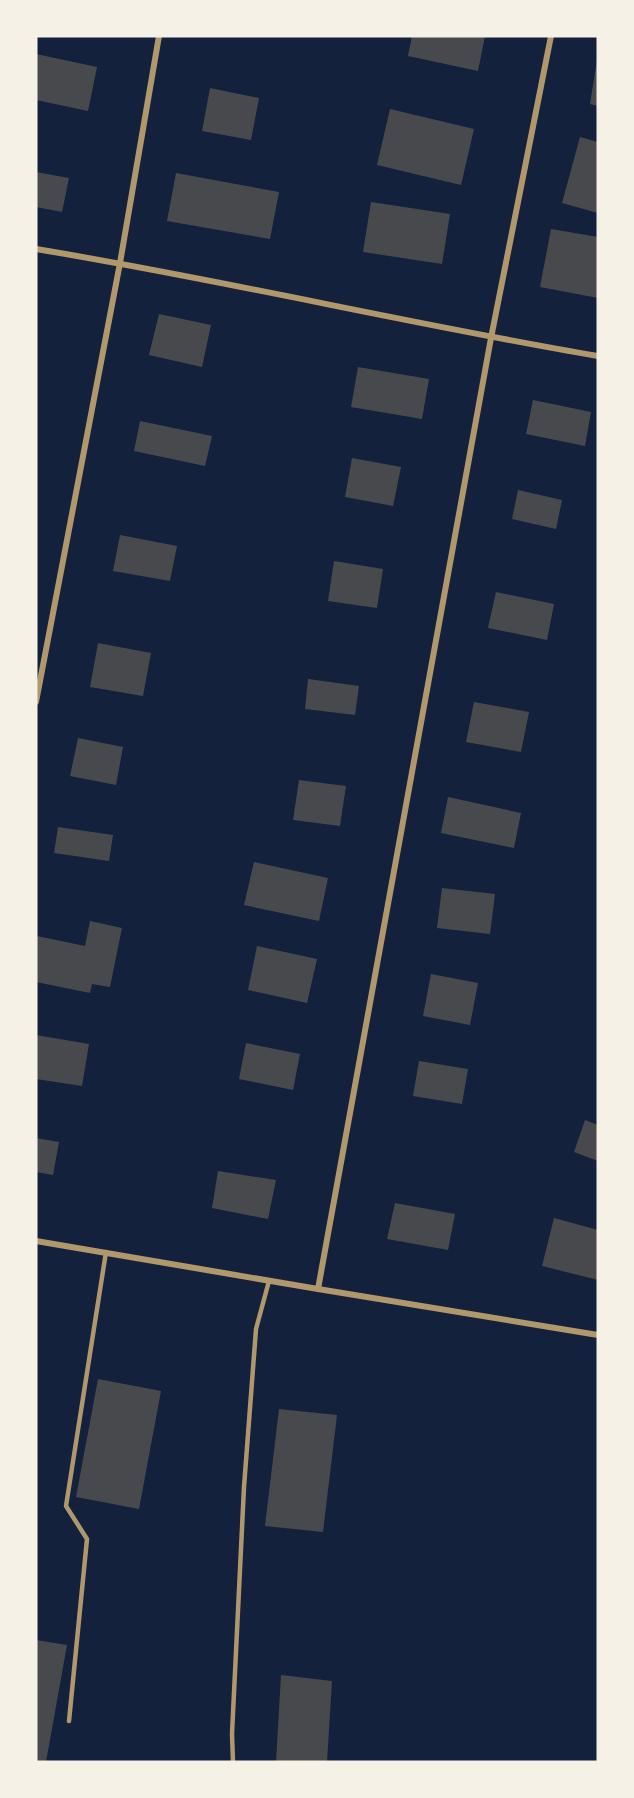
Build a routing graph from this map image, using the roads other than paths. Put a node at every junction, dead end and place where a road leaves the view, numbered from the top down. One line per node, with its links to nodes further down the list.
1 (159, 36): 4 (street)
2 (551, 36): 5 (street)
3 (36, 249): 4 (street)
4 (120, 263): 5 (street); 7 (street)
5 (490, 338): 6 (street); 11 (street)
6 (598, 356)
7 (36, 702)
8 (36, 1241): 9 (street)
9 (106, 1252): 10 (street); 13 (lane)
10 (269, 1281): 11 (street); 14 (lane)
11 (318, 1290): 12 (street)
12 (598, 1335)
13 (69, 1721)
14 (233, 1762)

